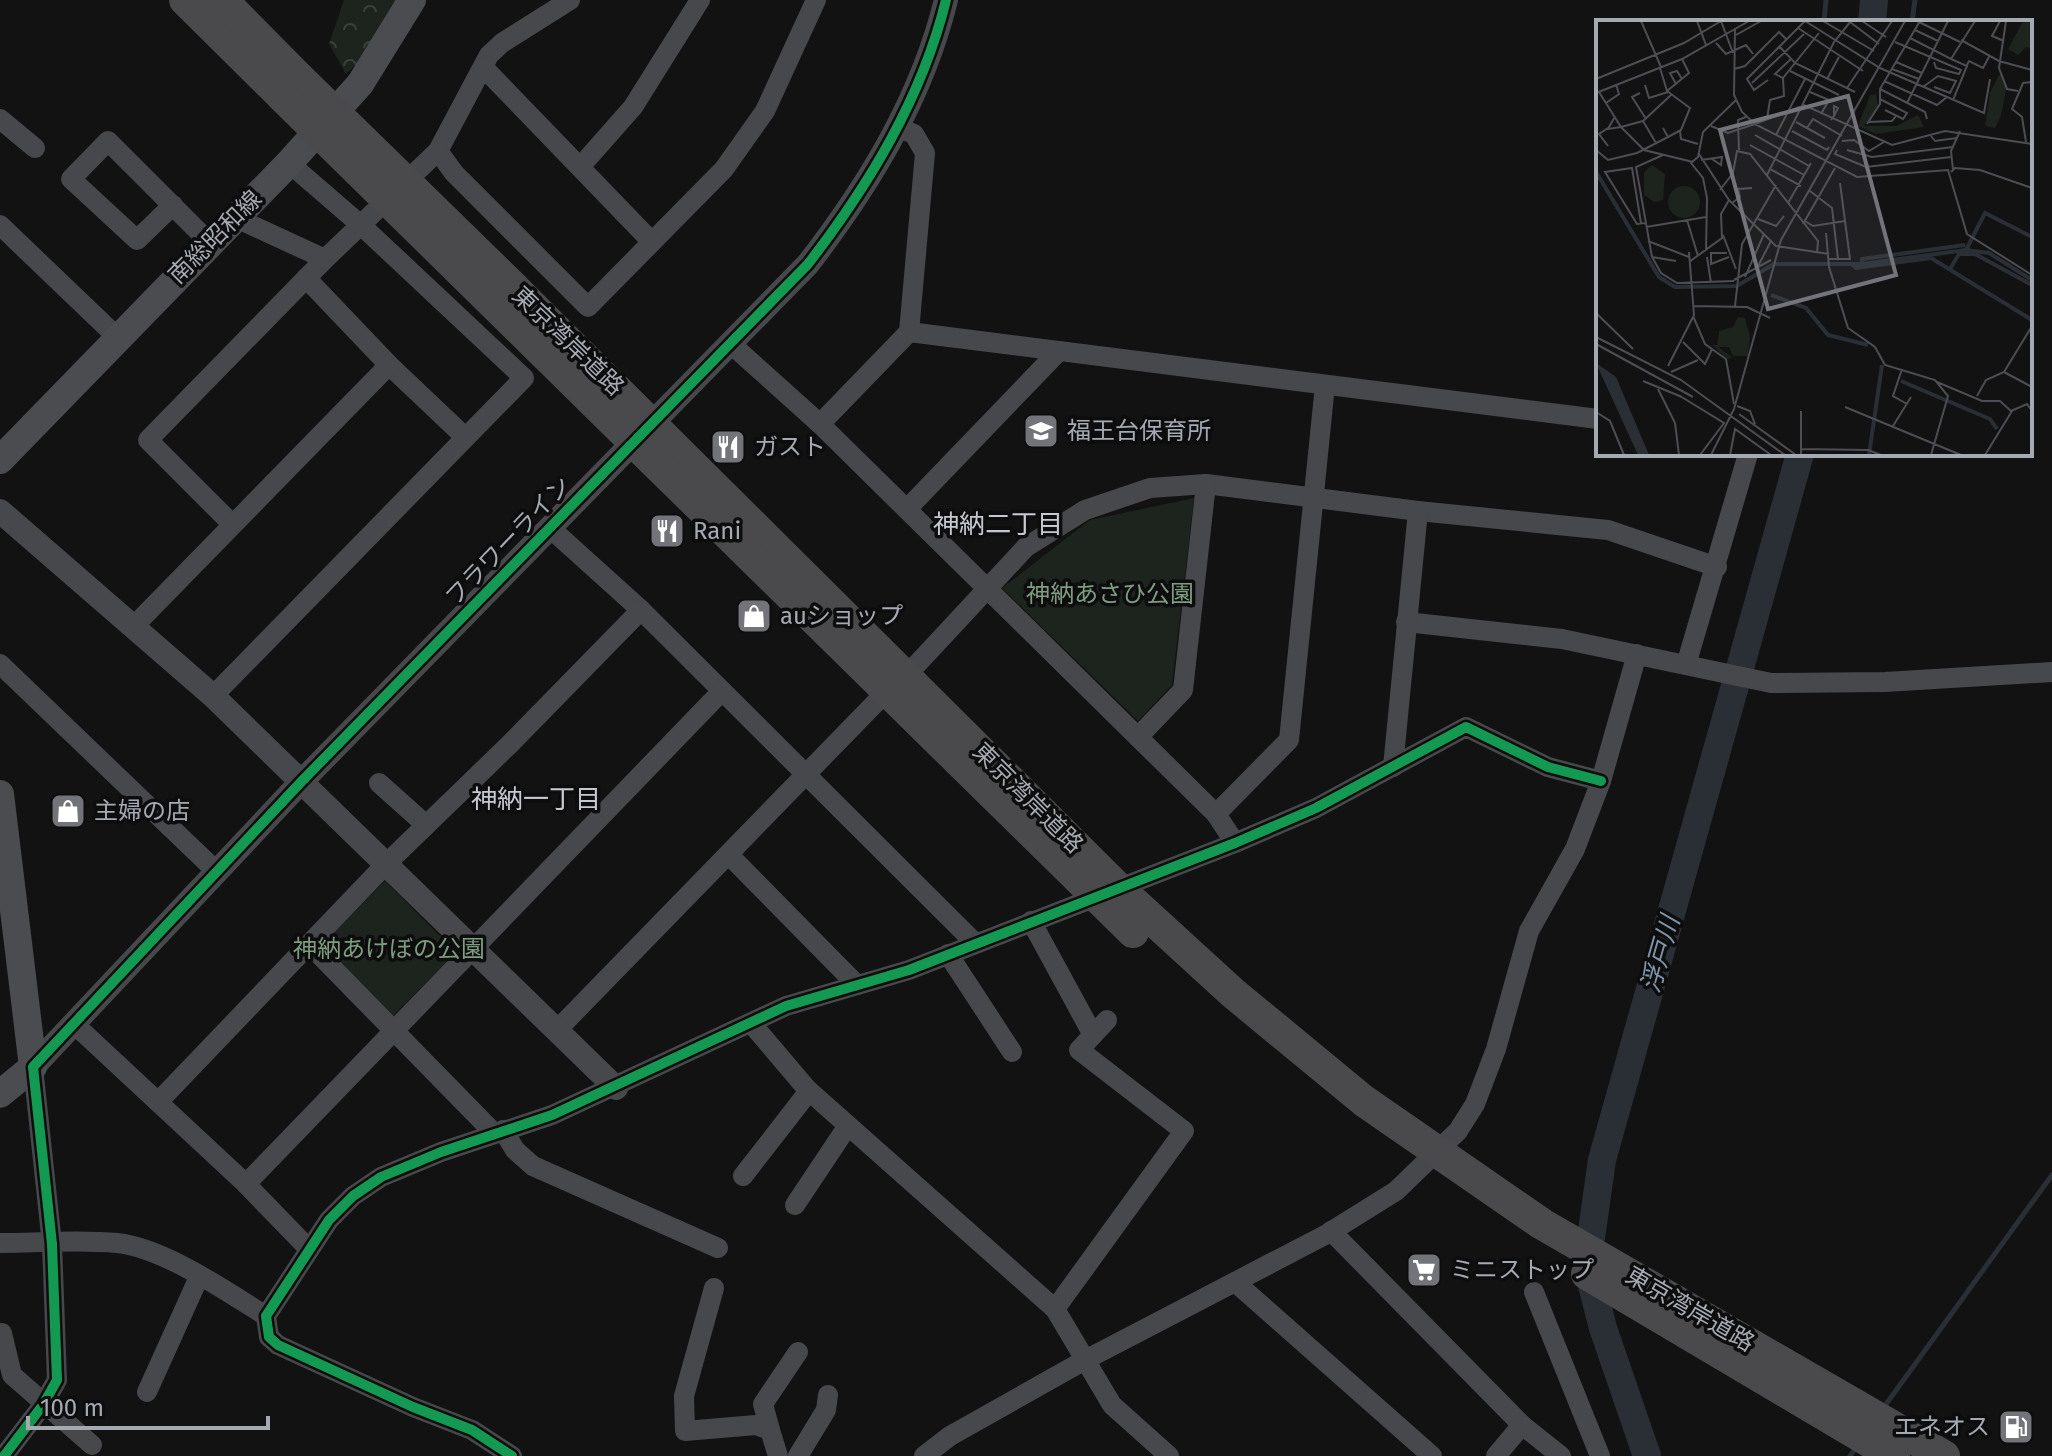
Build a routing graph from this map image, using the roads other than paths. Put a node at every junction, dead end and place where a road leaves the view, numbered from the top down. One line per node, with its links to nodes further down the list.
1 (185, 0): 9 (highway, 東京湾岸道路)
2 (222, 0): 9 (highway, 東京湾岸道路)
3 (412, 0): 14 (main road, 南総昭和線)
4 (570, 0): 8 (street)
5 (700, 0): 15 (street)
6 (816, 0): 21 (street)
7 (946, 0): 11 (street, フラワーライン)
8 (483, 67): 13 (street); 15 (street)
9 (291, 87): 32 (highway, 東京湾岸道路, bridge)
10 (0, 119): 12 (street)
11 (897, 127): 24 (street); 26 (street, フラワーライン)
12 (35, 148)
13 (438, 151): 19 (street); 21 (street)
14 (289, 163): 17 (main road, 南総昭和線); 19 (street)
15 (580, 167): 21 (street)
16 (173, 205): 16 (street); 20 (street)
17 (234, 217): 20 (main road, 南総昭和線); 22 (street)
18 (0, 225): 25 (street)
19 (362, 226): 22 (street); 33 (street)
20 (209, 242): 25 (main road, 南総昭和線)
21 (652, 242)
22 (325, 259): 23 (street)
23 (306, 278): 28 (street); 41 (street)
24 (909, 332): 27 (street); 31 (street)
25 (117, 337): 35 (main road, 南総昭和線)
26 (731, 344): 31 (street); 32 (street, フラワーライン)
27 (1059, 351): 29 (street); 38 (street)
28 (389, 365): 33 (street); 41 (street)
29 (1325, 385): 30 (street); 37 (street)
30 (1596, 419)
31 (820, 424): 38 (street)
32 (642, 431): 42 (street, フラワーライン); 52 (highway, 東京湾岸道路)
33 (465, 437): 54 (street)
34 (1747, 456): 43 (street)
35 (0, 460)
36 (1206, 484): 37 (street); 44 (street); 55 (street)
37 (1311, 496): 40 (street); 62 (street)
38 (907, 509): 44 (street)
39 (0, 511): 47 (street)
40 (1418, 511): 43 (street); 46 (street)
41 (231, 523): 47 (street)
42 (549, 527): 45 (street); 58 (street, フラワーライン)
43 (1717, 567): 50 (street)
44 (986, 587): 52 (street); 55 (street)
45 (641, 610): 53 (street); 63 (street)
46 (1406, 622): 48 (street); 56 (street)
47 (134, 626): 54 (street)
48 (1637, 654): 50 (street); 59 (street)
49 (0, 664): 67 (street)
50 (1692, 666): 51 (street)
51 (2052, 672)
52 (896, 684): 57 (street); 68 (highway, 東京湾岸道路)
53 (722, 691): 57 (street); 73 (street)
54 (213, 696): 58 (street)
55 (1138, 737): 62 (street)
56 (1393, 767): 59 (street); 64 (street)
57 (808, 776): 65 (street); 71 (street)
58 (302, 781): 66 (street); 67 (street, フラワーライン)
59 (1601, 781): 88 (street)
60 (379, 783): 63 (street)
61 (0, 794): 70 (main road)
62 (1216, 814): 64 (street)
63 (426, 825): 66 (street)
64 (1235, 843): 68 (street)
65 (730, 856): 75 (street); 79 (street)
66 (385, 865): 72 (street); 73 (street)
67 (216, 871): 76 (street, フラワーライン)
68 (1105, 891): 69 (street); 88 (highway, 東京湾岸道路)
69 (1031, 921): 71 (street); 101 (street)
70 (9, 924): 81 (main road)
71 (975, 943): 74 (street)
72 (311, 946): 78 (street); 85 (street)
73 (471, 947): 78 (street); 79 (street)
74 (948, 954): 75 (street); 80 (street)
75 (857, 985): 77 (street)
76 (73, 1023): 81 (street, フラワーライン); 85 (street)
77 (751, 1023): 82 (street); 83 (street)
78 (392, 1030): 87 (street); 90 (street)
79 (557, 1030): 82 (street)
80 (1012, 1052)
81 (33, 1067): 84 (main road); 94 (street)
82 (616, 1088): 87 (street)
83 (809, 1091): 86 (street); 89 (street)
84 (0, 1094)
85 (159, 1101): 90 (street)
86 (847, 1127): 91 (street); 101 (street)
87 (498, 1131): 95 (street); 96 (street)
88 (1430, 1161): 92 (street); 122 (highway, 東京湾岸道路); 123 (highway, 東京湾岸道路)
89 (743, 1176)
90 (246, 1184): 95 (street)
91 (795, 1205)
92 (1331, 1231): 98 (street); 109 (street)
93 (0, 1243): 94 (street)
94 (52, 1244): 97 (street); 108 (street)
95 (307, 1247): 102 (street)
96 (718, 1248)
97 (199, 1277): 102 (street); 106 (street)
98 (1235, 1282): 105 (street); 118 (street)
99 (714, 1288): 110 (street)
100 (1534, 1292): 121 (street)
101 (1055, 1309): 105 (street)
102 (266, 1316): 113 (street)
103 (2, 1333): 108 (street)
104 (798, 1352): 110 (street)
105 (1085, 1360): 116 (street); 117 (street)
106 (147, 1392)
107 (828, 1395): 115 (street)
108 (43, 1405): 111 (street); 112 (street)
109 (1522, 1425): 119 (street); 120 (street)
110 (770, 1430): 114 (street)
111 (92, 1445)
112 (4, 1456)
113 (512, 1456)
114 (778, 1456)
115 (798, 1456)
116 (924, 1456)
117 (1169, 1456)
118 (1432, 1456)
119 (1496, 1456)
120 (1561, 1456)
121 (1600, 1456)
122 (1894, 1456)
123 (1944, 1456)

